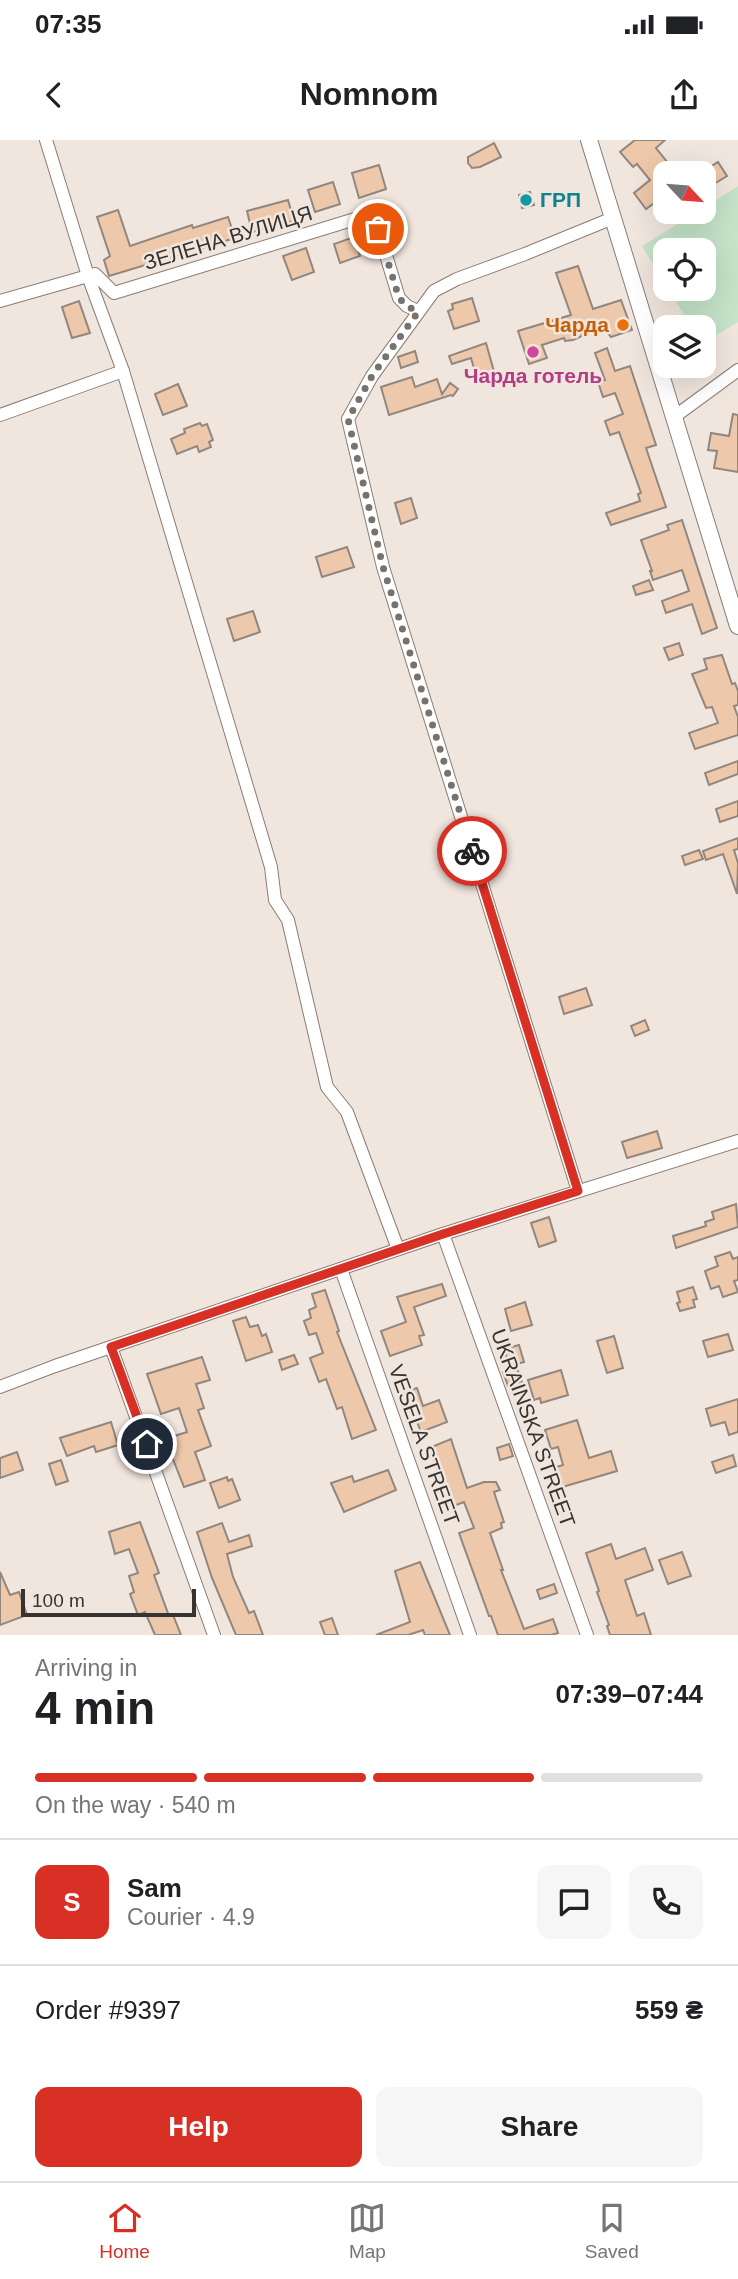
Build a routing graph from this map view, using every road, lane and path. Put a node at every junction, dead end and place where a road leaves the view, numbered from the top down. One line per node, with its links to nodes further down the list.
1 (46, 140): 4 (street)
2 (589, 140): 3 (street)
3 (613, 218): 6 (street); 10 (street)
4 (88, 276): 5 (street); 6 (street, ЗЕЛЕНА ВУЛИЦЯ); 8 (street)
5 (0, 301)
6 (418, 312): 13 (street)
7 (738, 370): 10 (street)
8 (123, 371): 9 (street); 15 (street)
9 (0, 415)
10 (674, 417): 11 (street)
11 (738, 626)
12 (737, 1146): 13 (street)
13 (578, 1191): 14 (street)
14 (443, 1234): 15 (street); 21 (street, UKRAINSKA STREET)
15 (398, 1249): 16 (street)
16 (341, 1269): 17 (street); 20 (street, VESELA STREET)
17 (111, 1347): 18 (street); 19 (street)
18 (0, 1387)
19 (214, 1635)
20 (470, 1635)
21 (587, 1635)

